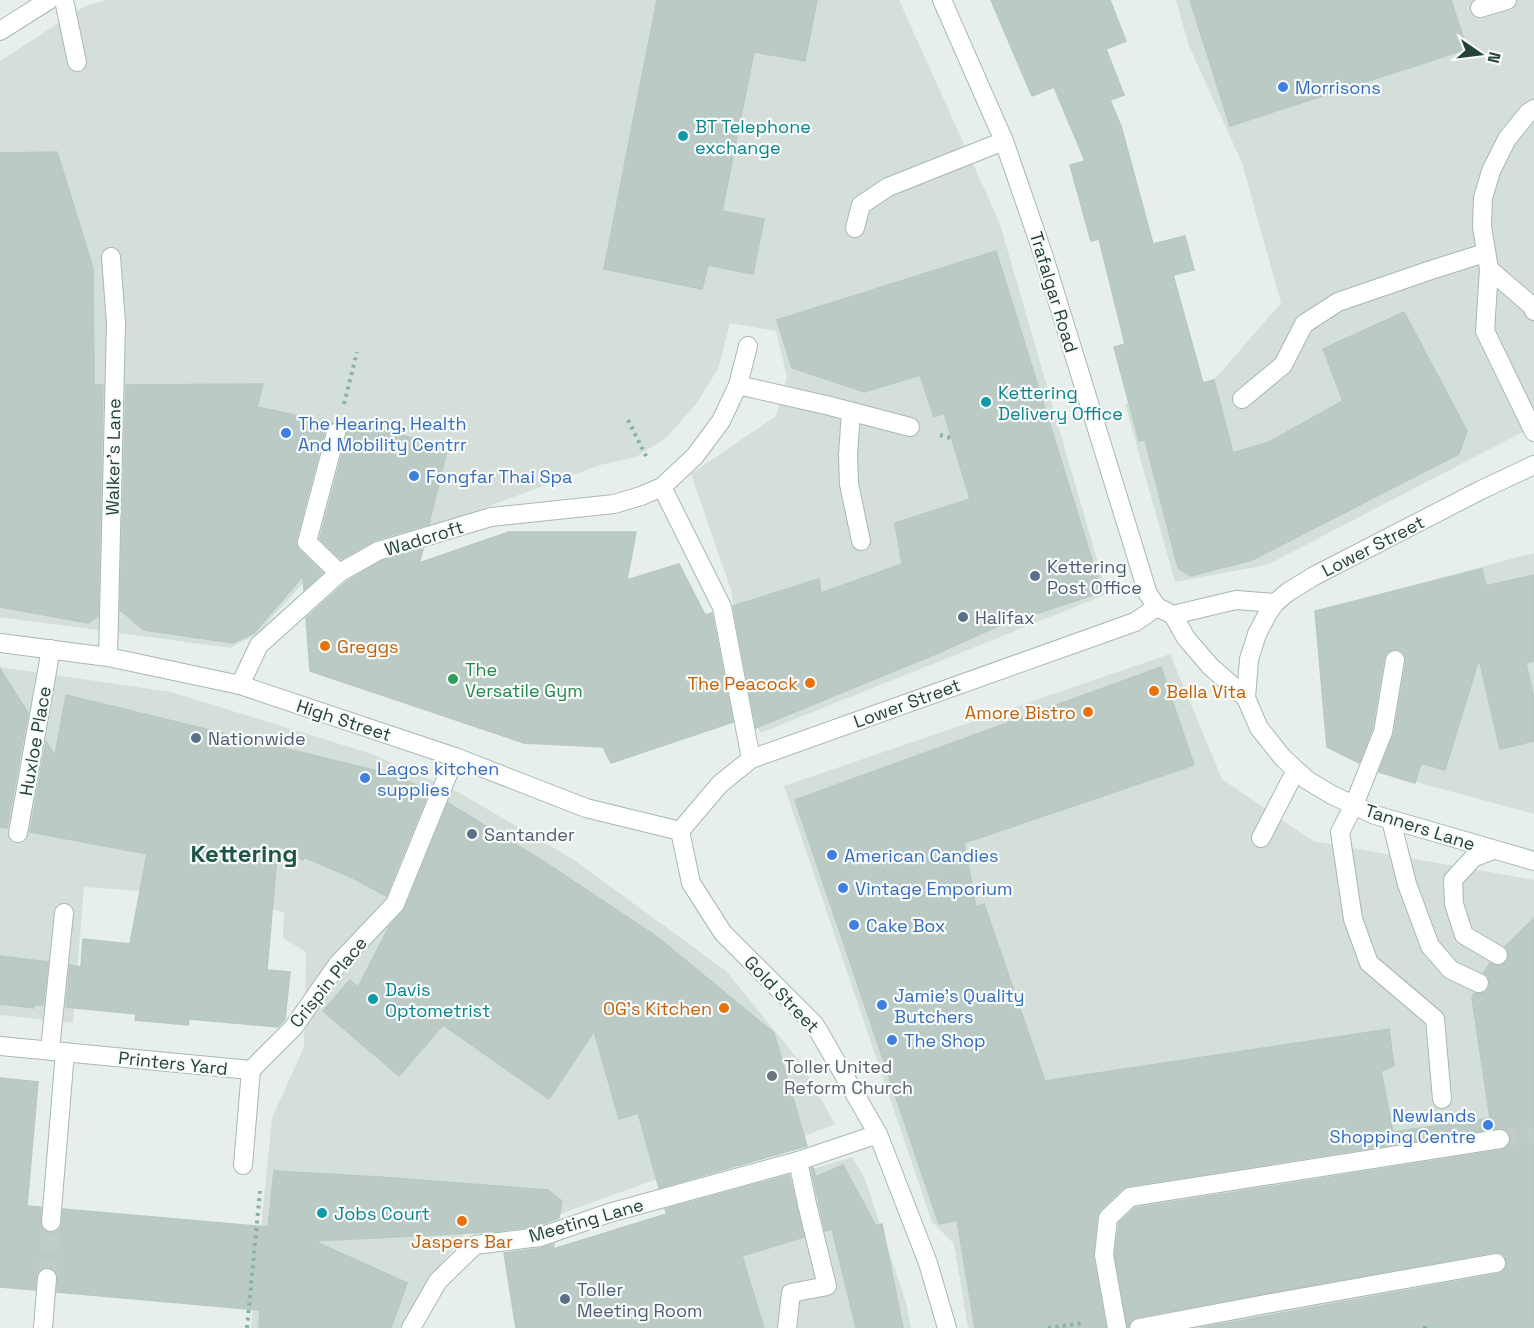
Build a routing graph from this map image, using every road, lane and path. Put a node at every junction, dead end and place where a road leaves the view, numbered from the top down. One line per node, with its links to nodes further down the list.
1 (49, 0): 6 (street)
2 (64, 0): 7 (street)
3 (942, 0): 9 (street, Trafalgar Road)
4 (1507, 0): 5 (street)
5 (1480, 8)
6 (0, 31)
7 (77, 62)
8 (1534, 109): 12 (street)
9 (1004, 141): 10 (street); 28 (street, Trafalgar Road)
10 (855, 228)
11 (111, 257): 31 (street, Walker's Lane)
12 (1487, 261): 13 (street); 17 (street); 21 (street)
13 (1534, 311)
14 (748, 346): 16 (street, Wadcroft)
15 (357, 351): 22 (path)
16 (738, 385): 18 (street); 24 (street, Wadcroft)
17 (1242, 399)
18 (851, 412): 20 (street); 25 (street)
19 (628, 420): 24 (path)
20 (910, 427)
21 (1534, 432)
22 (336, 433): 26 (street)
23 (1534, 465): 27 (street, Lower Street)
24 (662, 487): 26 (street, Wadcroft); 36 (street)
25 (861, 541)
26 (339, 573): 33 (street, Wadcroft)
27 (1275, 603): 28 (street); 34 (street, Lower Street)
28 (1165, 611): 34 (street, Trafalgar Road); 36 (street, Lower Street)
29 (0, 643): 30 (street, High Street)
30 (51, 649): 31 (street, High Street); 41 (street, Huxloe Place)
31 (108, 657): 33 (street, High Street)
32 (1395, 660): 38 (street)
33 (240, 685): 35 (street, High Street)
34 (1246, 698): 37 (street, Tanners Lane)
35 (455, 757): 40 (street, High Street); 50 (street, Crispin Place)
36 (751, 759): 40 (street, Lower Street)
37 (1296, 770): 38 (street, Tanners Lane); 42 (street)
38 (1354, 805): 39 (street, Tanners Lane); 51 (street)
39 (1391, 820): 43 (street, Tanners Lane); 47 (street)
40 (680, 831): 52 (street, Gold Street)
41 (18, 833)
42 (1262, 838)
43 (1493, 850): 44 (street, Tanners Lane); 46 (street)
44 (1534, 861)
45 (64, 913): 49 (street)
46 (1498, 955)
47 (1479, 983)
48 (0, 1046): 49 (street, Printers Yard)
49 (57, 1051): 50 (street, Printers Yard); 56 (street)
50 (251, 1070): 55 (street, Printers Yard)
51 (1442, 1099)
52 (878, 1134): 54 (street, Meeting Lane); 62 (street, Gold Street)
53 (1500, 1139): 63 (street)
54 (798, 1161): 60 (street, Meeting Lane); 61 (street)
55 (243, 1166)
56 (51, 1222)
57 (1496, 1263): 64 (street)
58 (47, 1278): 59 (street)
59 (43, 1328)
60 (411, 1328)
61 (787, 1328)
62 (947, 1328)
63 (1117, 1328)
64 (1139, 1328)

